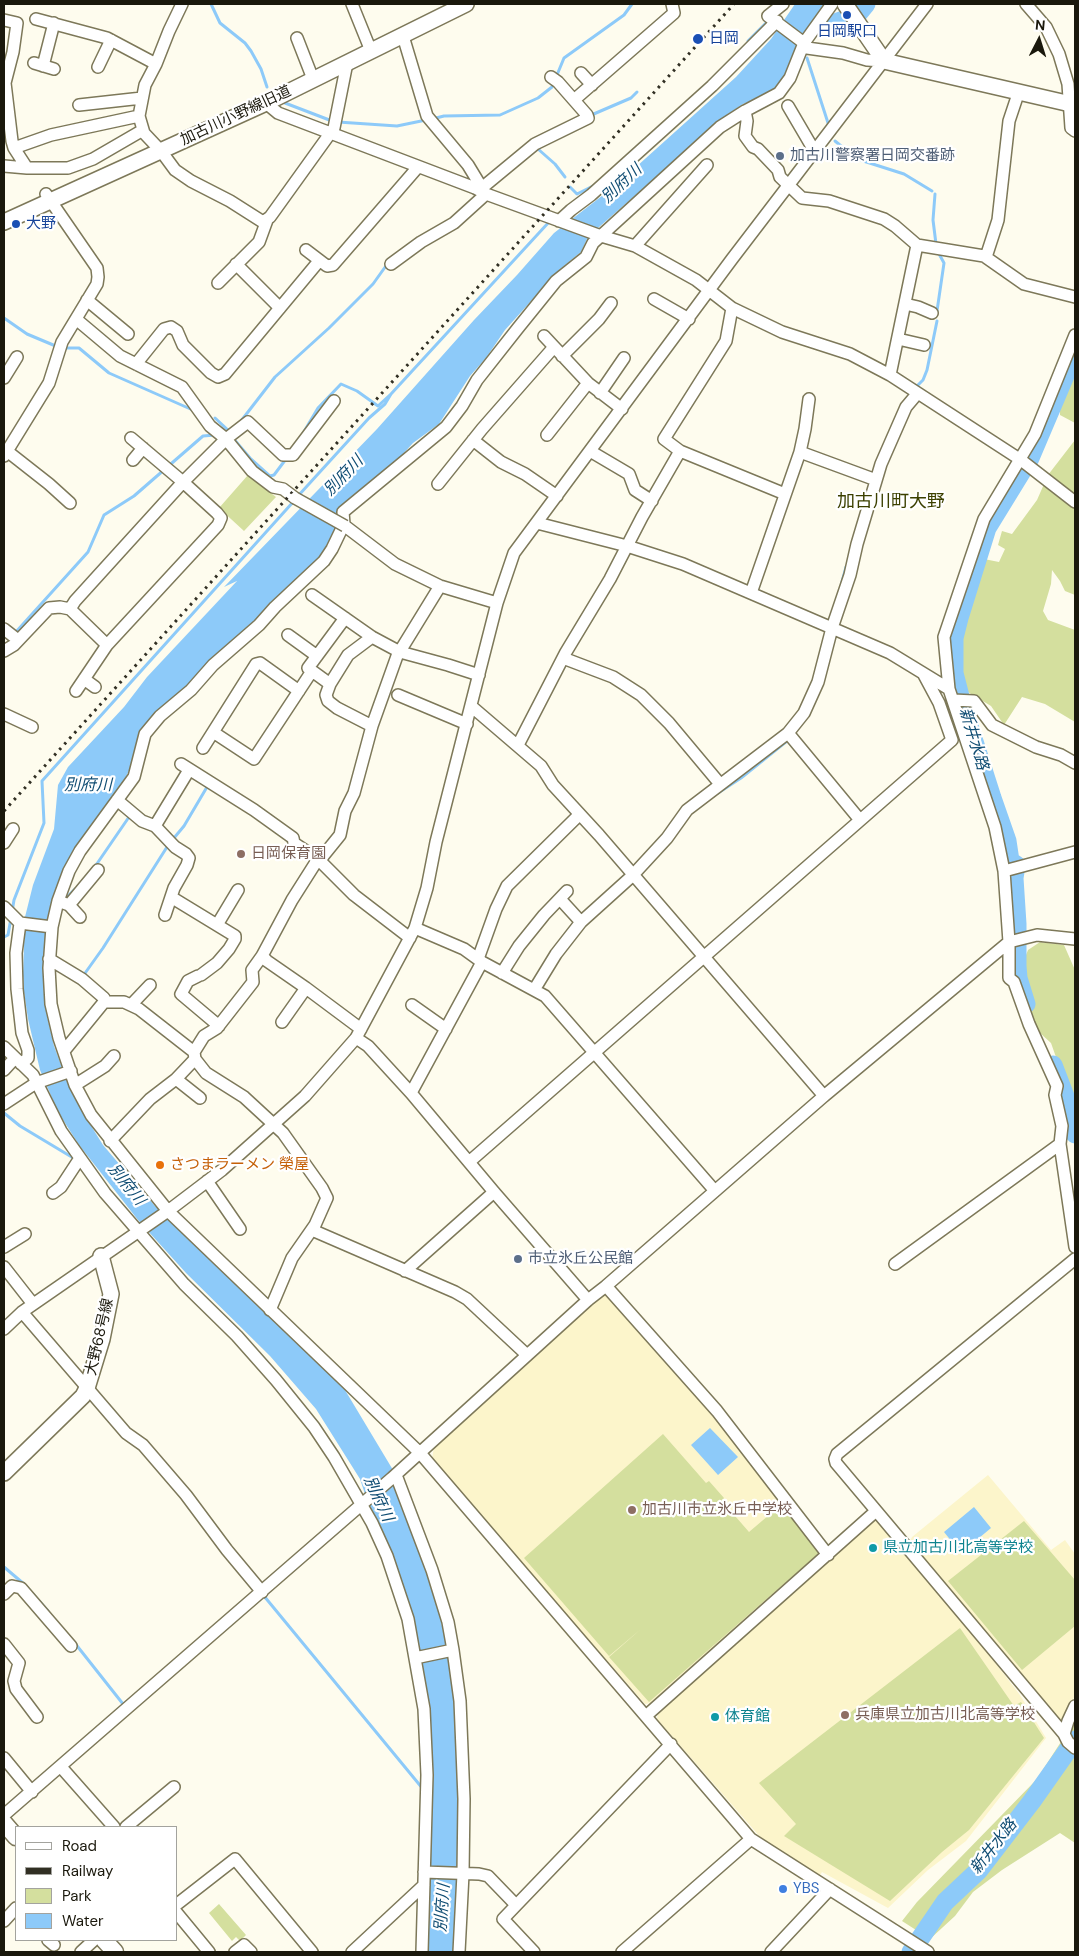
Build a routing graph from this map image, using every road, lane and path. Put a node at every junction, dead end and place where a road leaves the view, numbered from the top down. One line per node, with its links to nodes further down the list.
1 (182, 4): 21 (street)
2 (352, 4): 18 (street)
3 (466, 4): 14 (street, 加古川小野線旧道)
4 (672, 4): 27 (street)
5 (783, 4): 12 (street)
6 (832, 4): 17 (street)
7 (846, 4): 19 (street)
8 (927, 4): 19 (street)
9 (1026, 4): 32 (street)
10 (36, 19): 13 (street)
11 (4, 20): 34 (street)
12 (777, 21): 17 (street); 52 (street)
13 (54, 23): 16 (street); 22 (street)
14 (403, 36): 18 (street, 加古川小野線旧道); 49 (street)
15 (297, 38): 26 (street)
16 (111, 40): 21 (street); 23 (street)
17 (804, 43): 19 (street); 36 (street)
18 (371, 51): 20 (street, 加古川小野線旧道)
19 (884, 61): 28 (street); 43 (street)
20 (347, 63): 26 (street, 加古川小野線旧道); 39 (street)
21 (156, 64): 29 (street)
22 (44, 66)
23 (98, 67)
24 (582, 73): 27 (street)
25 (551, 77): 30 (street)
26 (313, 79): 31 (street, 加古川小野線旧道)
27 (592, 85): 30 (street)
28 (1019, 91): 32 (street); 58 (street)
29 (142, 98): 33 (street); 37 (street)
30 (574, 100): 49 (street)
31 (266, 102): 39 (street); 42 (street, 加古川小野線旧道)
32 (1072, 103): 40 (street)
33 (79, 105)
34 (6, 106): 41 (street)
35 (788, 106): 43 (street)
36 (745, 111): 48 (street); 54 (street)
37 (139, 116): 38 (street); 41 (street)
38 (143, 130): 42 (street); 46 (street)
39 (333, 131): 47 (street); 51 (street)
40 (1075, 131)
41 (14, 148): 46 (street)
42 (161, 151): 50 (street, 加古川小野線旧道); 51 (street)
43 (815, 152): 48 (street)
44 (707, 165): 56 (street)
45 (4, 166): 46 (street)
46 (27, 168)
47 (418, 168): 49 (street); 59 (street)
48 (789, 186): 55 (street); 63 (street)
49 (482, 191): 52 (street); 61 (street)
50 (49, 197): 53 (street, 加古川小野線旧道); 66 (street)
51 (267, 220): 60 (street)
52 (559, 221): 54 (street)
53 (4, 222)
54 (601, 236): 56 (street); 148 (street)
55 (918, 244): 58 (street); 68 (street)
56 (636, 246): 63 (street)
57 (306, 250): 59 (street)
58 (986, 257): 64 (street)
59 (319, 260): 69 (street)
60 (236, 264): 62 (street); 69 (street)
61 (391, 264)
62 (218, 283)
63 (709, 292): 70 (street); 73 (street)
64 (1075, 298)
65 (654, 299): 73 (street)
66 (87, 300): 72 (street); 74 (street)
67 (611, 303): 79 (street)
68 (905, 304): 71 (street); 77 (street)
69 (280, 308): 82 (street)
70 (732, 308): 83 (street); 97 (street)
71 (932, 313)
72 (76, 319): 82 (street); 99 (street)
73 (689, 320): 90 (street)
74 (128, 334)
75 (1075, 335): 101 (street)
76 (544, 336): 79 (street)
77 (898, 339): 78 (street); 83 (street)
78 (924, 345)
79 (558, 352): 85 (street); 94 (street)
80 (17, 357): 84 (street)
81 (624, 358): 86 (street)
82 (136, 364): 93 (street)
83 (890, 375): 87 (street)
84 (4, 378)
85 (588, 383): 86 (street); 91 (street)
86 (600, 393): 90 (street)
87 (916, 394): 101 (street); 102 (street)
88 (809, 399): 98 (street)
89 (334, 401): 93 (street)
90 (622, 409): 96 (street)
91 (546, 435)
92 (131, 438): 95 (street)
93 (226, 439): 103 (street); 112 (street, bridge)
94 (473, 440): 104 (street); 106 (street)
95 (143, 448): 100 (street); 103 (street)
96 (590, 451): 106 (street); 107 (street)
97 (680, 451): 105 (street); 107 (street)
98 (800, 452): 102 (street); 105 (street)
99 (5, 454): 109 (street)
100 (133, 460)
101 (1021, 460): 108 (street); 135 (street)
102 (876, 480): 118 (street)
103 (183, 482): 116 (street); 122 (street)
104 (438, 484)
105 (785, 494): 113 (street)
106 (557, 496): 110 (street)
107 (652, 501): 111 (street)
108 (1075, 502)
109 (70, 503)
110 (537, 523): 111 (street); 115 (street)
111 (627, 546): 113 (street); 126 (street)
112 (440, 586): 115 (street); 124 (street)
113 (751, 593): 118 (street)
114 (312, 595): 117 (street)
115 (497, 603): 128 (street)
116 (70, 609): 119 (street); 122 (street)
117 (345, 618): 121 (street); 125 (street)
118 (832, 628): 129 (street); 143 (street)
119 (12, 635): 123 (street)
120 (288, 635): 125 (street)
121 (372, 637): 124 (street); 131 (street)
122 (107, 645): 130 (street)
123 (4, 651)
124 (400, 652): 128 (street); 140 (street)
125 (317, 656): 127 (street)
126 (563, 658): 144 (street); 147 (street)
127 (312, 671): 131 (street); 134 (street)
128 (479, 675): 137 (street)
129 (924, 675): 135 (street); 150 (street)
130 (84, 679): 132 (street); 133 (street)
131 (330, 684): 140 (street)
132 (95, 687)
133 (76, 690)
134 (299, 691): 142 (street); 142 (street)
135 (951, 694): 146 (street); 157 (street)
136 (398, 695): 139 (street)
137 (471, 706): 139 (street); 144 (street)
138 (4, 714): 141 (street)
139 (467, 724): 169 (street)
140 (372, 726): 155 (street)
141 (32, 727)
142 (213, 732): 145 (street)
143 (788, 732): 147 (street); 150 (street)
144 (518, 745): 149 (street)
145 (203, 748)
146 (1075, 763)
147 (720, 784): 158 (street)
148 (116, 800): 151 (street); 161 (street)
149 (579, 815): 158 (street); 175 (street)
150 (860, 820): 173 (street)
151 (155, 826): 155 (street); 160 (street)
152 (13, 829): 153 (street)
153 (8, 843)
154 (1075, 852): 157 (street)
155 (318, 859): 169 (street); 172 (street)
156 (98, 870): 161 (street)
157 (1004, 871): 171 (street)
158 (632, 876): 165 (street); 173 (street)
159 (238, 890): 167 (street)
160 (170, 897): 163 (street); 167 (street)
161 (63, 903): 164 (street); 168 (street)
162 (4, 906): 166 (street)
163 (165, 915)
164 (80, 917)
165 (581, 922): 176 (street); 179 (street)
166 (20, 923): 168 (street); 192 (street)
167 (217, 925): 184 (street)
168 (52, 926): 174 (street)
169 (412, 933): 175 (street); 186 (street)
170 (1075, 939): 171 (street)
171 (1009, 942): 199 (street); 204 (street)
172 (262, 956): 178 (street); 184 (street)
173 (703, 958): 189 (street); 199 (street)
174 (49, 959): 180 (street); 188 (street)
175 (480, 961): 176 (street); 185 (street)
176 (502, 973): 179 (street)
177 (150, 985): 181 (street)
178 (306, 988): 183 (street); 186 (street)
179 (534, 990): 189 (street)
180 (104, 1002): 181 (street); 188 (street)
181 (131, 1005): 190 (street)
182 (412, 1005): 185 (street)
183 (282, 1022)
184 (218, 1026): 190 (street)
185 (446, 1029): 198 (street)
186 (359, 1033): 198 (street); 202 (street)
187 (4, 1047): 192 (street)
188 (64, 1051): 194 (street)
189 (594, 1052): 206 (street); 208 (street)
190 (194, 1055): 195 (street); 202 (street)
191 (114, 1056): 197 (street)
192 (18, 1061): 193 (street); 196 (street)
193 (4, 1070)
194 (71, 1071): 196 (street); 197 (street)
195 (176, 1079): 200 (street); 203 (street)
196 (36, 1082): 201 (street); 205 (street)
197 (75, 1084): 203 (street)
198 (411, 1093): 206 (street)
199 (824, 1096): 208 (street)
200 (200, 1098)
201 (4, 1104)
202 (273, 1125): 207 (street); 213 (street)
203 (110, 1141): 211 (street)
204 (1060, 1144): 216 (street); 220 (street)
205 (80, 1158): 210 (street); 214 (street)
206 (470, 1162): 209 (street)
207 (207, 1181): 211 (street); 212 (street)
208 (715, 1191): 223 (street)
209 (494, 1192): 222 (street); 224 (street)
210 (53, 1194)
211 (168, 1211): 214 (street); 226 (street)
212 (240, 1229)
213 (312, 1230): 222 (street); 226 (street)
214 (137, 1231): 218 (street); 234 (street)
215 (25, 1234): 217 (street)
216 (1075, 1247)
217 (4, 1248)
218 (101, 1256): 225 (street); 230 (street, 大野68号線)
219 (1075, 1259): 235 (street)
220 (895, 1264)
221 (4, 1267): 225 (street)
222 (405, 1271): 229 (street)
223 (606, 1286): 224 (street); 236 (street)
224 (588, 1300): 229 (street)
225 (33, 1304): 227 (street)
226 (270, 1310): 231 (street)
227 (22, 1312): 228 (street); 230 (street)
228 (4, 1329)
229 (527, 1355): 231 (street)
230 (87, 1388): 232 (street, 大野68号線); 237 (street)
231 (420, 1453): 233 (street); 244 (street)
232 (4, 1474)
233 (394, 1477): 234 (street); 241 (street)
234 (363, 1503): 237 (street); 242 (street)
235 (876, 1511): 236 (street); 246 (street)
236 (828, 1555): 244 (street)
237 (262, 1592): 250 (street)
238 (4, 1594): 240 (street)
239 (4, 1644): 245 (street)
240 (71, 1646)
241 (453, 1650): 242 (street); 260 (street)
242 (415, 1658): 259 (street)
243 (1075, 1706): 246 (street)
244 (647, 1715): 247 (street)
245 (37, 1717)
246 (1064, 1734): 248 (street)
247 (671, 1744): 258 (street); 264 (street)
248 (1075, 1748)
249 (4, 1758): 252 (street)
250 (61, 1767): 252 (street); 255 (street)
251 (174, 1787): 256 (street)
252 (32, 1792): 253 (street)
253 (4, 1815)
254 (4, 1823): 257 (main road)
255 (113, 1826)
256 (127, 1826)
257 (15, 1836)
258 (752, 1839): 262 (street); 280 (street)
259 (424, 1872): 260 (street); 261 (street)
260 (463, 1874): 264 (street); 278 (street)
261 (424, 1885): 276 (street); 277 (street)
262 (830, 1889): 281 (street); 282 (street)
263 (178, 1903): 275 (street)
264 (516, 1905): 279 (street)
265 (15, 1910): 267 (street)
266 (178, 1914): 272 (street)
267 (4, 1921)
268 (93, 1941): 270 (street)
269 (105, 1941): 271 (main road)
270 (82, 1952)
271 (115, 1952)
272 (209, 1952)
273 (234, 1952): 274 (street)
274 (251, 1952)
275 (312, 1952)
276 (352, 1952)
277 (422, 1952)
278 (459, 1952)
279 (534, 1952)
280 (622, 1952)
281 (771, 1952)
282 (928, 1952)

